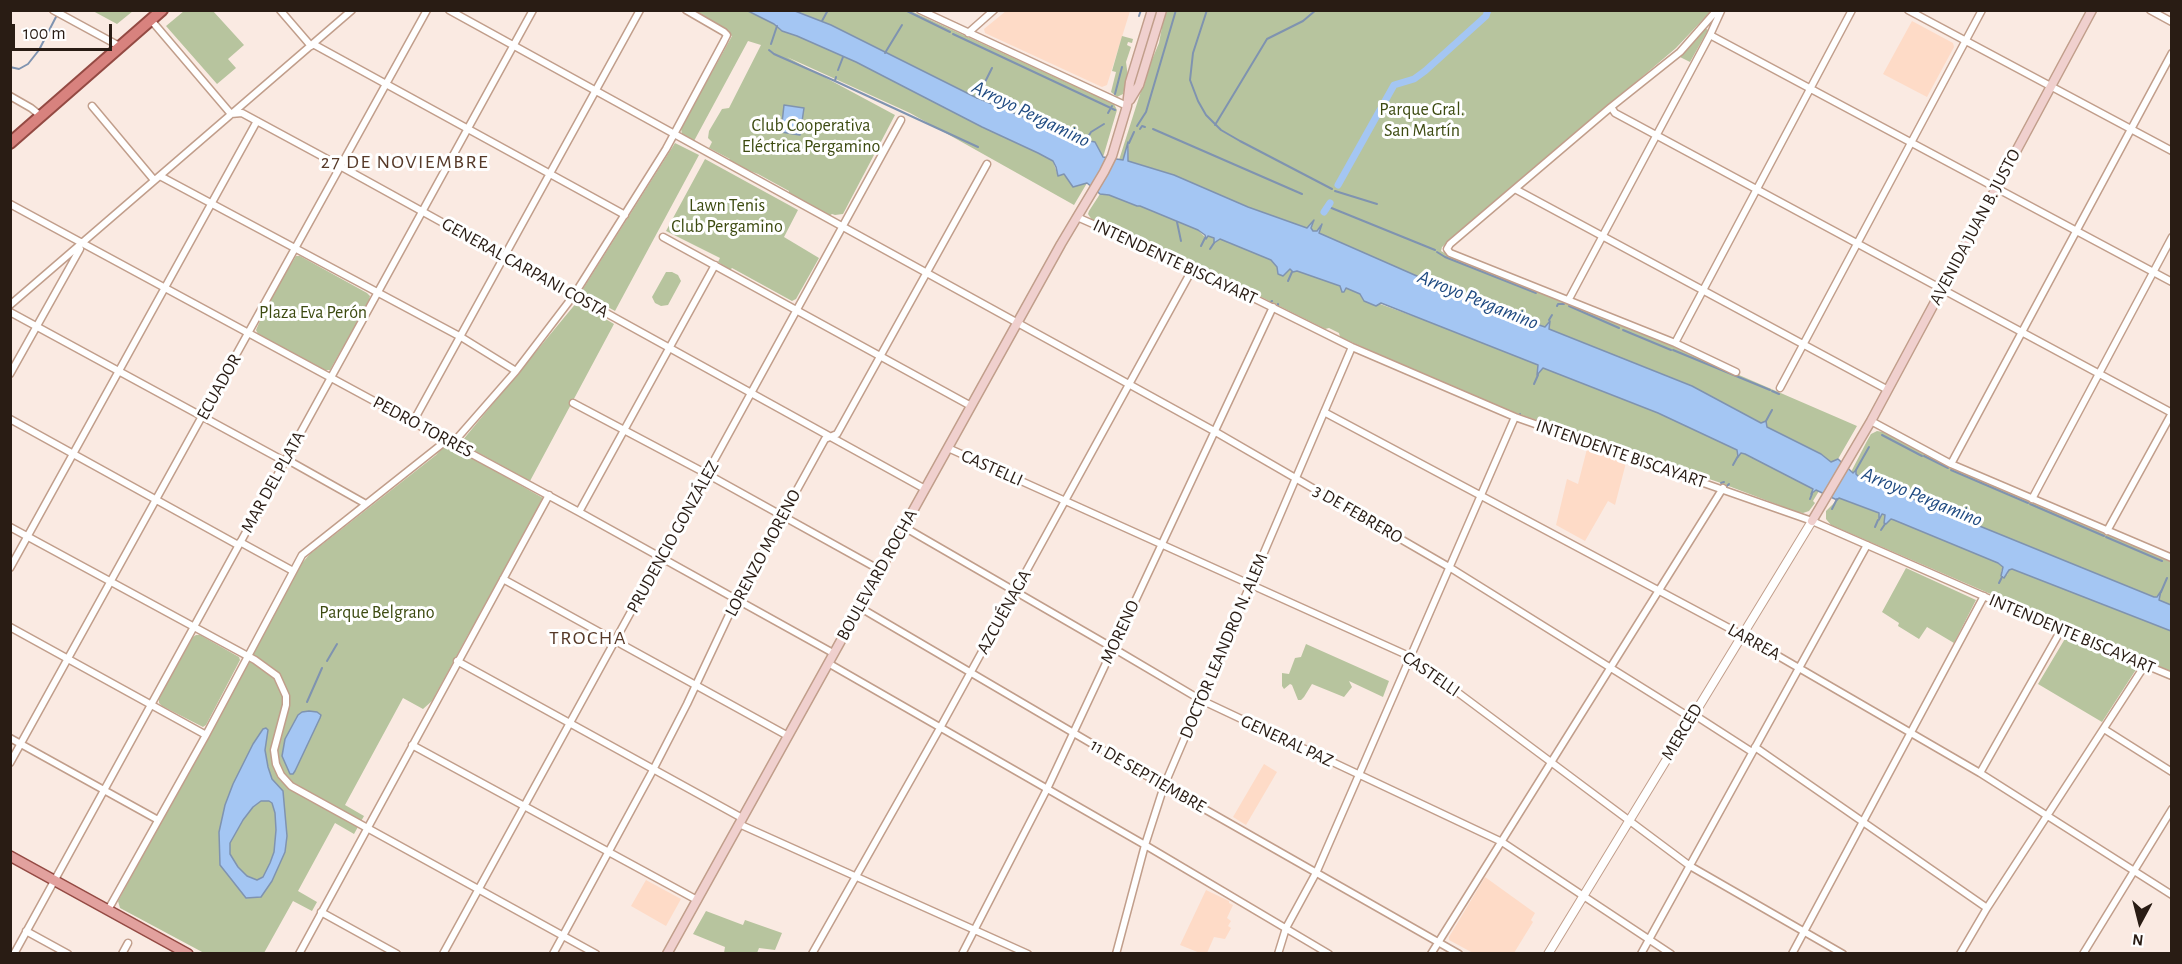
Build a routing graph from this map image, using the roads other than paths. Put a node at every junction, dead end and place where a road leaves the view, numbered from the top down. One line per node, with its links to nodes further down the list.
1 (53, 10): 27 (street)
2 (162, 10): 20 (highway)
3 (280, 10): 25 (street)
4 (352, 10): 25 (street)
5 (427, 10): 29 (street, ECUADOR)
6 (449, 10): 26 (street, 3 DE FEBRERO)
7 (533, 10): 26 (street, MAR DEL PLATA)
8 (640, 10): 32 (street)
9 (686, 10): 43 (street)
10 (920, 10): 22 (street)
11 (994, 10): 22 (street)
12 (1152, 10): 35 (main road)
13 (1162, 10): 35 (main road)
14 (1719, 10): 23 (street); 36 (street)
15 (1852, 10): 31 (street)
16 (1908, 10): 24 (street)
17 (1982, 10): 24 (street)
18 (2092, 10): 30 (main road, AVENIDA JUAN B. JUSTO)
19 (2150, 10): 21 (street)
20 (151, 20): 27 (highway); 37 (street)
21 (2172, 22)
22 (968, 33): 35 (street)
23 (1710, 35): 31 (street); 44 (street)
24 (1966, 42): 30 (street); 46 (street)
25 (312, 45): 29 (street); 37 (street)
26 (514, 46): 32 (street, 3 DE FEBRERO); 41 (street, MAR DEL PLATA)
27 (121, 47): 38 (highway)
28 (2172, 53): 42 (street)
29 (386, 84): 41 (street); 49 (street, ECUADOR)
30 (2050, 87): 42 (street); 52 (main road, AVENIDA JUAN B. JUSTO)
31 (1810, 88): 46 (street); 54 (street)
32 (596, 92): 43 (street, 3 DE FEBRERO); 50 (street)
33 (10, 96): 38 (street)
34 (92, 106): 51 (street)
35 (1127, 106): 59 (main road, BOULEVARD ROCHA)
36 (1611, 107): 44 (street); 53 (street)
37 (231, 114): 40 (street, GENERAL CARPANI COSTA); 51 (street)
38 (41, 116): 45 (highway)
39 (901, 120): 60 (street, PRUDENCIO GONZÁLEZ)
40 (257, 121): 49 (street, GENERAL CARPANI COSTA); 56 (street)
41 (468, 128): 50 (street); 57 (street, MAR DEL PLATA)
42 (2131, 129): 47 (street); 61 (street)
43 (674, 134): 58 (street); 60 (street, 3 DE FEBRERO)
44 (1656, 135): 54 (street); 62 (street)
45 (10, 143)
46 (1911, 143): 52 (street); 66 (street)
47 (2172, 151)
48 (987, 164): 72 (street, LORENZO MORENO)
49 (340, 166): 57 (street, GENERAL CARPANI COSTA); 67 (street, ECUADOR)
50 (550, 173): 58 (street); 68 (street)
51 (157, 178): 56 (street); 65 (street)
52 (1996, 188): 61 (street); 75 (main road, AVENIDA JUAN B. JUSTO)
53 (1515, 189): 62 (street); 79 (street)
54 (1756, 189): 66 (street); 76 (street)
55 (10, 204): 65 (street, PEDRO TORRES)
56 (212, 204): 67 (street); 74 (street)
57 (422, 211): 68 (street, GENERAL CARPANI COSTA); 77 (street, MAR DEL PLATA)
58 (625, 215): 78 (street)
59 (1077, 217): 70 (street, INTENDENTE BISCAYART); 84 (main road, BOULEVARD ROCHA)
60 (843, 228): 72 (street, 3 DE FEBRERO); 82 (street, PRUDENCIO GONZÁLEZ)
61 (2076, 231): 71 (street); 86 (street)
62 (1601, 236): 76 (street); 79 (street)
63 (663, 237): 69 (street)
64 (2172, 237): 71 (street)
65 (83, 243): 74 (street, PEDRO TORRES); 80 (street); 85 (street)
66 (1857, 243): 75 (street); 90 (street)
67 (295, 249): 77 (street); 87 (street, ECUADOR)
68 (504, 256): 78 (street, GENERAL CARPANI COSTA); 88 (street)
69 (715, 265): 82 (street); 92 (street)
70 (1193, 268): 81 (street, INTENDENTE BISCAYART); 100 (street, AZCUÉNAGA)
71 (2153, 272): 73 (street); 97 (street)
72 (927, 274): 84 (street, 3 DE FEBRERO); 93 (street, LORENZO MORENO)
73 (2172, 282)
74 (165, 288): 87 (street, PEDRO TORRES); 95 (street)
75 (1942, 289): 86 (street); 102 (main road, AVENIDA JUAN B. JUSTO)
76 (1702, 291): 89 (street); 90 (street)
77 (377, 293): 88 (street); 99 (street, MAR DEL PLATA)
78 (574, 295): 92 (street, GENERAL CARPANI COSTA); 94 (street)
79 (1569, 299): 89 (street)
80 (10, 305)
81 (1273, 307): 91 (street, INTENDENTE BISCAYART); 114 (street, MORENO)
82 (797, 310): 93 (street); 103 (street, PRUDENCIO GONZÁLEZ)
83 (10, 312): 85 (street)
84 (1016, 324): 100 (street, 3 DE FEBRERO); 105 (main road, BOULEVARD ROCHA)
85 (37, 326): 95 (street); 98 (street)
86 (2022, 332): 97 (street); 120 (street)
87 (249, 333): 99 (street, PEDRO TORRES); 108 (street, ECUADOR)
88 (461, 337): 94 (street); 112 (street)
89 (1675, 343): 96 (street)
90 (1803, 345): 101 (street); 102 (street)
91 (1352, 347): 106 (street, DOCTOR LEANDRO N. ALEM); 109 (street, INTENDENTE BISCAYART)
92 (669, 348): 103 (street, GENERAL CARPANI COSTA); 113 (street)
93 (880, 356): 105 (street); 115 (street, LORENZO MORENO)
94 (516, 371): 116 (street)
95 (119, 372): 108 (street); 118 (street)
96 (1736, 372)
97 (2099, 373): 107 (street); 127 (street)
98 (10, 374)
99 (330, 377): 112 (street, PEDRO TORRES); 119 (street, MAR DEL PLATA)
100 (1130, 384): 114 (street, 3 DE FEBRERO); 129 (street, AZCUÉNAGA)
101 (1780, 388)
102 (1888, 390): 111 (main road, AVENIDA JUAN B. JUSTO)
103 (752, 393): 115 (street, GENERAL CARPANI COSTA); 121 (street, PRUDENCIO GONZÁLEZ)
104 (573, 403): 113 (street)
105 (971, 406): 117 (main road, BOULEVARD ROCHA)
106 (1324, 412): 122 (street, DOCTOR LEANDRO N. ALEM); 126 (street, LARREA)
107 (2172, 413): 137 (street)
108 (202, 417): 119 (street); 128 (street, ECUADOR)
109 (1515, 417): 123 (street, INTENDENTE BISCAYART); 126 (street)
110 (10, 419): 118 (street)
111 (1871, 421): 120 (street); 131 (main road, AVENIDA JUAN B. JUSTO)
112 (413, 422): 116 (street, PEDRO TORRES)
113 (624, 430): 121 (street); 132 (street)
114 (1214, 431): 122 (street, 3 DE FEBRERO); 140 (street, MORENO)
115 (831, 436): 124 (street, GENERAL CARPANI COSTA); 133 (street, LORENZO MORENO)
116 (450, 442): 125 (street, PEDRO TORRES); 130 (street)
117 (948, 448): 124 (main road, BOULEVARD ROCHA); 129 (street, CASTELLI)
118 (74, 454): 128 (street); 138 (street)
119 (285, 460): 130 (street); 139 (street, MAR DEL PLATA)
120 (1951, 464): 127 (street)
121 (707, 474): 133 (street); 142 (street, PRUDENCIO GONZÁLEZ)
122 (1296, 478): 144 (street, 3 DE FEBRERO); 150 (street, DOCTOR LEANDRO N. ALEM)
123 (1723, 488): 134 (street, INTENDENTE BISCAYART); 152 (street)
124 (925, 489): 136 (main road, BOULEVARD ROCHA)
125 (549, 495): 132 (street, PEDRO TORRES); 148 (street)
126 (1481, 495): 144 (street); 152 (street, LARREA)
127 (2032, 499): 137 (street)
128 (156, 500): 139 (street); 149 (street, ECUADOR)
129 (1065, 501): 140 (street, CASTELLI); 151 (street, AZCUÉNAGA)
130 (366, 504): 147 (street)
131 (1817, 511): 134 (main road, MERCED)
132 (579, 512): 142 (street, PEDRO TORRES)
133 (782, 517): 146 (street); 154 (street, LORENZO MORENO)
134 (1812, 520): 141 (street, INTENDENTE BISCAYART); 159 (street, MERCED)
135 (10, 526): 138 (street)
136 (904, 527): 146 (main road, BOULEVARD ROCHA); 151 (street, GENERAL PAZ)
137 (2107, 531): 143 (street)
138 (28, 536): 145 (street); 149 (street)
139 (239, 544): 147 (street); 157 (street, MAR DEL PLATA)
140 (1161, 544): 150 (street, CASTELLI); 161 (street, MORENO)
141 (1867, 545): 153 (street, INTENDENTE BISCAYART); 169 (street)
142 (661, 558): 154 (street, PEDRO TORRES); 160 (street, PRUDENCIO GONZÁLEZ)
143 (2172, 558)
144 (1449, 567): 163 (street); 170 (street, 3 DE FEBRERO)
145 (10, 568)
146 (880, 570): 155 (main road, BOULEVARD ROCHA)
147 (293, 571): 164 (street)
148 (503, 579): 160 (street); 166 (street)
149 (111, 582): 157 (street); 165 (street, ECUADOR)
150 (1250, 584): 163 (street, CASTELLI); 174 (street, DOCTOR LEANDRO N. ALEM)
151 (1016, 591): 161 (street, GENERAL PAZ); 171 (street, AZCUÉNAGA)
152 (1659, 591): 159 (street, LARREA); 170 (street)
153 (1984, 596): 158 (street, INTENDENTE BISCAYART); 181 (street)
154 (736, 600): 162 (street, PEDRO TORRES); 173 (street, LORENZO MORENO)
155 (859, 607): 162 (main road, BOULEVARD ROCHA); 171 (street, 11 DE SEPTIEMBRE)
156 (10, 627): 165 (street)
157 (194, 627): 164 (street); 175 (street, MAR DEL PLATA)
158 (2061, 630): 168 (street, INTENDENTE BISCAYART); 192 (street)
159 (1742, 635): 169 (street, LARREA); 176 (street, MERCED)
160 (616, 641): 173 (street); 177 (street, PRUDENCIO GONZÁLEZ)
161 (1113, 648): 174 (street, GENERAL PAZ); 180 (street, MORENO)
162 (834, 653): 167 (main road, BOULEVARD ROCHA)
163 (1409, 656): 189 (street, CASTELLI); 193 (street)
164 (248, 657): 182 (street); 204 (street)
165 (68, 659): 175 (street); 185 (street, ECUADOR)
166 (458, 661): 177 (street); 186 (street)
167 (828, 663): 178 (street); 183 (main road, BOULEVARD ROCHA)
168 (2145, 665): 172 (street, INTENDENTE BISCAYART); 179 (street)
169 (1799, 668): 181 (street, LARREA); 187 (street)
170 (1611, 669): 176 (street, 3 DE FEBRERO); 189 (street)
171 (970, 674): 178 (street, AZCUÉNAGA); 180 (street, 11 DE SEPTIEMBRE)
172 (2172, 676)
173 (696, 685): 183 (street); 190 (street, LORENZO MORENO)
174 (1201, 700): 193 (street, GENERAL PAZ); 194 (street, DOCTOR LEANDRO N. ALEM)
175 (151, 705): 182 (street); 196 (street, MAR DEL PLATA)
176 (1692, 716): 187 (street, 3 DE FEBRERO); 202 (street, MERCED)
177 (570, 724): 190 (street); 197 (street, PRUDENCIO GONZÁLEZ)
178 (940, 728): 195 (street); 212 (street, AZCUÉNAGA)
179 (2104, 729): 191 (street); 199 (street)
180 (1073, 733): 194 (street, 11 DE SEPTIEMBRE); 195 (street, MORENO)
181 (1911, 733): 192 (street, LARREA); 203 (street)
182 (206, 735): 200 (street)
183 (788, 736): 201 (main road, BOULEVARD ROCHA)
184 (10, 738): 185 (street)
185 (21, 744): 188 (street, ECUADOR); 196 (street)
186 (412, 745): 197 (street); 204 (street)
187 (1753, 749): 203 (street, 3 DE FEBRERO); 209 (street)
188 (10, 763)
189 (1552, 764): 202 (street, CASTELLI); 205 (street)
190 (653, 770): 201 (street); 207 (street, LORENZO MORENO)
191 (2172, 772)
192 (1980, 773): 199 (street, LARREA)
193 (1358, 774): 205 (street, GENERAL PAZ); 210 (street)
194 (1164, 786): 206 (street, DOCTOR LEANDRO N. ALEM); 210 (street, 11 DE SEPTIEMBRE)
195 (1047, 789): 206 (street); 222 (street, MORENO)
196 (104, 790): 200 (street); 213 (street, MAR DEL PLATA)
197 (525, 807): 207 (street); 214 (street, PRUDENCIO GONZÁLEZ)
198 (2172, 809): 211 (street)
199 (2048, 815): 211 (street, LARREA); 218 (street)
200 (158, 820): 219 (street)
201 (741, 821): 212 (street); 217 (main road, BOULEVARD ROCHA)
202 (1628, 821): 209 (street, CASTELLI); 216 (street, MERCED)
203 (1863, 821): 218 (street, 3 DE FEBRERO); 224 (street)
204 (367, 828): 214 (street); 220 (street)
205 (1502, 842): 216 (street, GENERAL PAZ); 227 (street)
206 (1145, 845): 221 (street); 243 (street, DOCTOR LEANDRO N. ALEM)
207 (608, 852): 217 (street); 225 (street, LORENZO MORENO)
208 (10, 856): 213 (main road)
209 (1690, 866): 224 (street, CASTELLI); 226 (street)
210 (1317, 872): 221 (street); 227 (street, 11 DE SEPTIEMBRE)
211 (2135, 872): 215 (street, LARREA); 254 (street)
212 (858, 876): 222 (street); 240 (street, AZCUÉNAGA)
213 (54, 880): 219 (main road); 223 (street, MAR DEL PLATA)
214 (479, 890): 225 (street); 236 (street, PRUDENCIO GONZÁLEZ)
215 (2172, 895)
216 (1583, 896): 226 (street, GENERAL PAZ); 248 (street, MERCED)
217 (697, 900): 239 (main road, BOULEVARD ROCHA)
218 (1987, 909): 229 (street)
219 (108, 910): 233 (main road)
220 (321, 912): 234 (street); 235 (street)
221 (1286, 928): 244 (street); 245 (street)
222 (975, 930): 241 (street, MORENO); 242 (street)
223 (26, 931): 230 (street, MAR DEL PLATA); 231 (street)
224 (1805, 931): 251 (street); 252 (street, CASTELLI)
225 (563, 935): 237 (street, LORENZO MORENO); 238 (street)
226 (1648, 939): 249 (street); 250 (street, GENERAL PAZ)
227 (1438, 942): 246 (street); 247 (street, 11 DE SEPTIEMBRE)
228 (128, 943): 232 (street)
229 (1962, 951): 253 (street)
230 (14, 954)
231 (68, 954)
232 (122, 954)
233 (188, 954)
234 (299, 954)
235 (397, 954)
236 (443, 954)
237 (553, 954)
238 (596, 954)
239 (667, 954)
240 (812, 954)
241 (962, 954)
242 (1028, 954)
243 (1116, 954)
244 (1278, 954)
245 (1329, 954)
246 (1431, 954)
247 (1459, 954)
248 (1548, 954)
249 (1641, 954)
250 (1671, 954)
251 (1792, 954)
252 (1843, 954)
253 (1970, 954)
254 (2083, 954)

